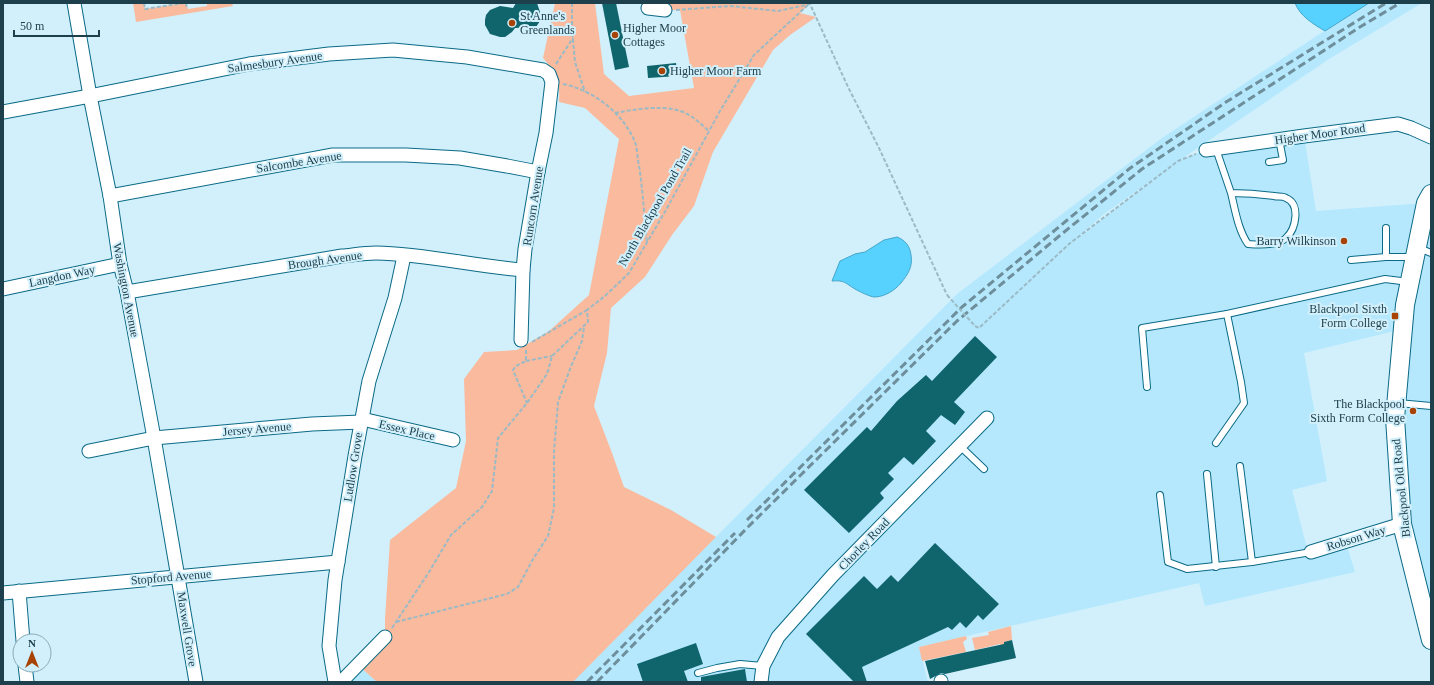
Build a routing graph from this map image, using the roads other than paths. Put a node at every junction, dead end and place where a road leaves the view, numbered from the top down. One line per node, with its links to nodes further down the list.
1 (74, 3): 5 (street, Washington Avenue)
2 (648, 8): 3 (street)
3 (665, 10)
4 (551, 78): 5 (street, Salmesbury Avenue); 11 (street, Runcorn Avenue)
5 (90, 96): 6 (street, Salmesbury Avenue); 14 (street, Washington Avenue)
6 (3, 112)
7 (1431, 137): 8 (street, Higher Moor Road)
8 (1279, 139): 9 (street, Higher Moor Road); 10 (lane)
9 (1211, 150): 12 (lane)
10 (1269, 162)
11 (538, 172): 14 (street, Salcombe Avenue); 21 (street, Runcorn Avenue)
12 (1231, 193): 12 (lane)
13 (1431, 194): 16 (main road, Blackpool Old Road)
14 (110, 196): 20 (street, Washington Avenue)
15 (1386, 228): 18 (lane)
16 (1421, 252): 18 (lane); 22 (main road, Blackpool Old Road)
17 (404, 256): 21 (street, Brough Avenue); 23 (street, Brough Avenue); 31 (street, Ludlow Grove)
18 (1386, 257): 19 (lane)
19 (1351, 260)
20 (120, 264): 23 (street, Washington Avenue); 24 (street, Langdon Way)
21 (523, 270): 26 (street, Runcorn Avenue)
22 (1410, 282): 25 (lane); 28 (main road, Blackpool Old Road)
23 (127, 292): 32 (street, Washington Avenue)
24 (3, 295)
25 (1226, 314): 27 (lane); 34 (lane)
26 (521, 340)
27 (1147, 387)
28 (1396, 403): 29 (lane); 41 (main road, Blackpool Old Road)
29 (1431, 406)
30 (987, 418): 35 (street, Chorley Road)
31 (361, 421): 32 (street, Jersey Avenue); 33 (street, Essex Place); 43 (street, Ludlow Grove)
32 (154, 438): 36 (street, Jersey Avenue); 46 (street, Washington Avenue)
33 (453, 440)
34 (1216, 442)
35 (960, 446): 38 (lane); 52 (street, Chorley Road)
36 (89, 451)
37 (1240, 466): 44 (lane)
38 (984, 469)
39 (1207, 474): 45 (lane)
40 (1160, 495): 45 (lane)
41 (1402, 524): 42 (street, Robson Way); 51 (main road, Blackpool Old Road)
42 (1311, 552): 44 (lane)
43 (338, 562): 46 (street, Stopford Avenue); 55 (street, Ludlow Grove)
44 (1252, 562): 45 (lane)
45 (1216, 567)
46 (178, 576): 47 (street, Stopford Avenue); 54 (street, Maxwell Grove)
47 (18, 591): 48 (street, Stopford Avenue); 49 (street)
48 (3, 593)
49 (22, 633)
50 (386, 637): 55 (street)
51 (1431, 640)
52 (763, 666): 53 (lane); 56 (street, Chorley Road)
53 (698, 673)
54 (196, 682)
55 (341, 682)
56 (761, 682)

